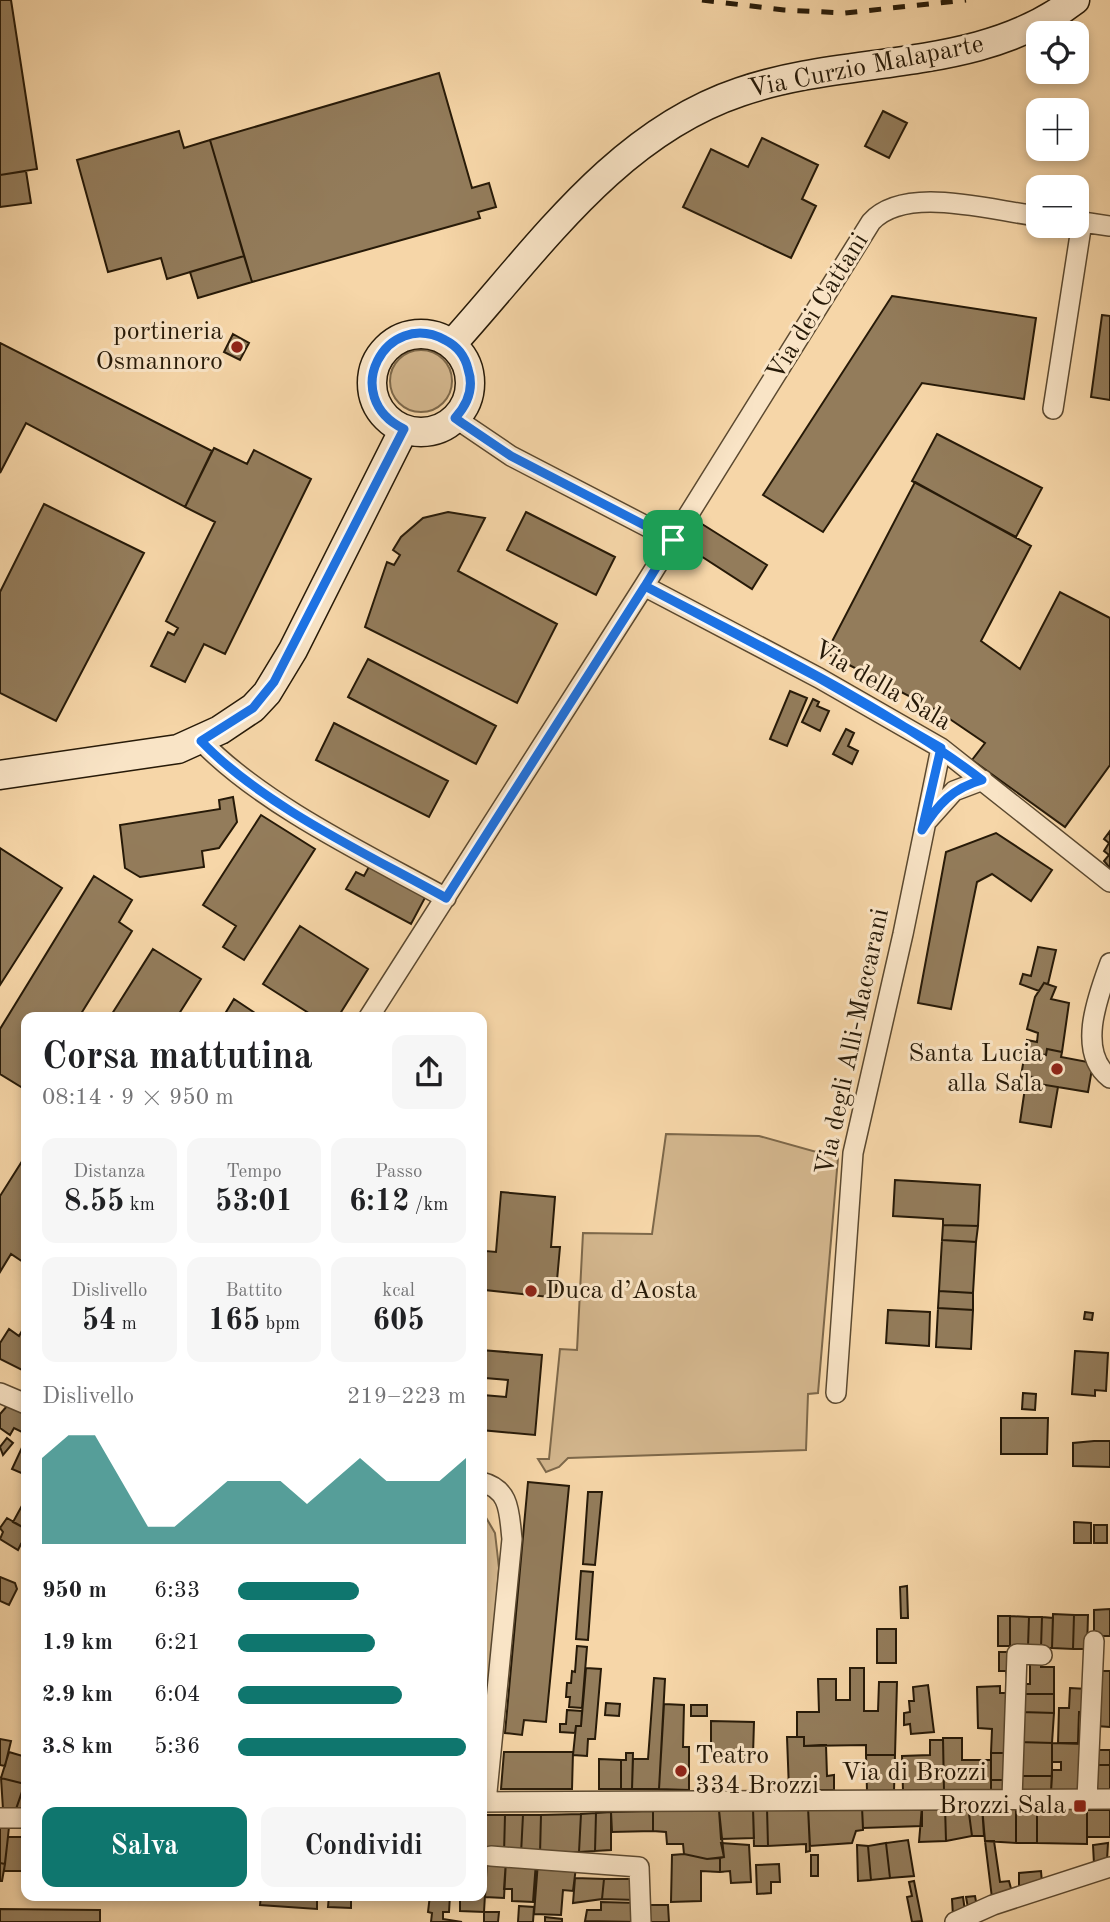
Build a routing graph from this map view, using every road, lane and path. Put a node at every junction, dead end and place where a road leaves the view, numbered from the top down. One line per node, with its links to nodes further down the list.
1 (1075, 0): 6 (street, Via Curzio Malaparte)
2 (1026, 214): 10 (street, Via dei Cattani)
3 (1089, 223): 4 (street)
4 (1110, 226)
5 (1077, 238): 7 (street)
6 (452, 344): 8 (street); 9 (street)
7 (1053, 410)
8 (455, 418): 9 (street); 10 (street)
9 (404, 429): 12 (street)
10 (673, 540): 11 (street, Via dei Cattani)
11 (645, 586): 13 (street, Via della Sala); 18 (street, Via dei Cattani)
12 (201, 741): 14 (street); 18 (street)
13 (941, 748): 15 (street, Via della Sala); 16 (street, Via degli Alli-Maccarani)
14 (0, 775)
15 (982, 780): 16 (street, Via degli Alli-Maccarani); 17 (street, Via della Sala)
16 (922, 830): 22 (street, Via degli Alli-Maccarani)
17 (1110, 882)
18 (446, 898): 20 (street, Via dei Cattani)
19 (1110, 963): 21 (street)
20 (372, 1012)
21 (1110, 1078)
22 (836, 1392)
23 (0, 1393): 24 (street)
24 (21, 1402)
25 (487, 1484): 28 (street)
26 (1094, 1641): 30 (street)
27 (1042, 1654): 29 (street, Via di Brozzi)
28 (487, 1766)
29 (1012, 1799): 30 (street, Via di Brozzi); 32 (street, Via di Brozzi)
30 (1087, 1799): 31 (street, Via di Brozzi)
31 (1110, 1799)
32 (487, 1802)
33 (0, 1818): 34 (street)
34 (21, 1818)
35 (491, 1856): 37 (street)
36 (1110, 1867): 38 (street)
37 (641, 1922)
38 (955, 1922)

